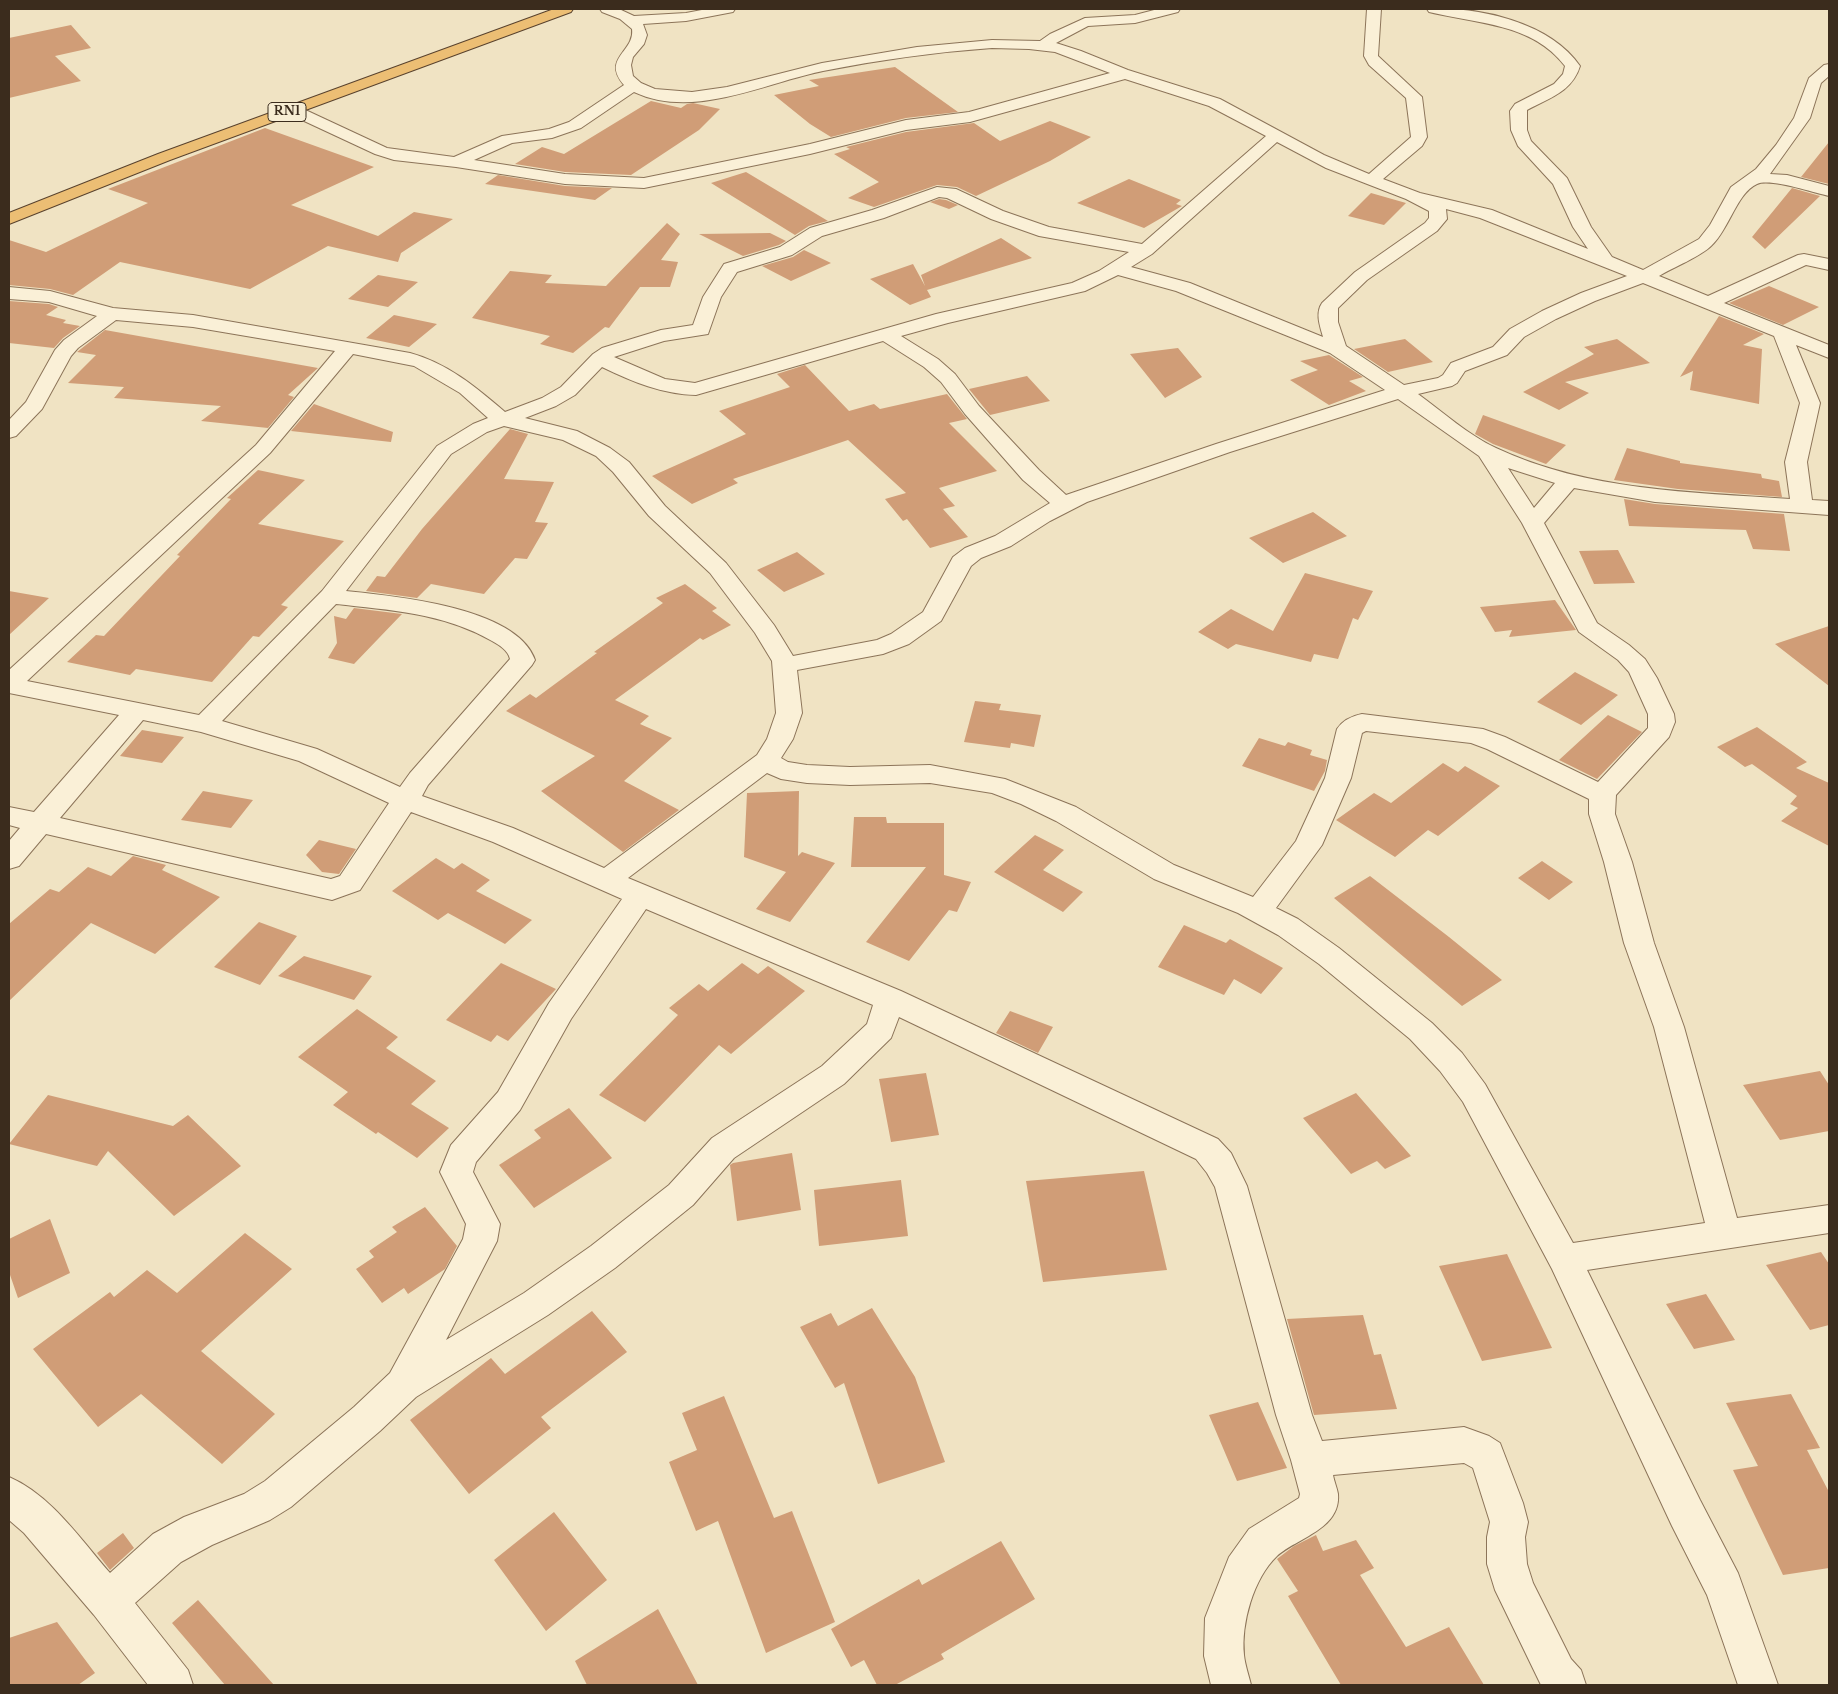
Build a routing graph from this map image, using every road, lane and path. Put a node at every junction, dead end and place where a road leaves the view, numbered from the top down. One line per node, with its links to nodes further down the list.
1 (566, 9): 12 (highway, RN1)
2 (607, 9): 7 (street)
3 (728, 9): 7 (street)
4 (1173, 9): 8 (street)
5 (1374, 9): 16 (street)
6 (1434, 9): 21 (street)
7 (634, 20): 11 (street)
8 (1043, 46): 10 (street); 11 (street)
9 (1829, 68): 15 (street)
10 (1125, 74): 13 (street); 14 (street)
11 (632, 86): 14 (street)
12 (293, 110): 14 (street); 19 (highway, RN1)
13 (1275, 136): 16 (street); 20 (street)
14 (456, 162)
15 (1754, 178): 17 (street); 24 (street)
16 (1370, 181): 18 (street)
17 (1829, 191)
18 (1420, 198): 21 (street); 31 (street)
19 (9, 219)
20 (1146, 250): 23 (street); 33 (street)
21 (1606, 261): 24 (street)
22 (1829, 265): 26 (street)
23 (1117, 269): 28 (street); 31 (street)
24 (1645, 276): 26 (street); 34 (street)
25 (9, 293): 27 (street)
26 (1708, 302): 29 (street)
27 (112, 314): 30 (street); 36 (street)
28 (884, 334): 33 (street); 39 (street)
29 (1783, 335): 32 (street); 40 (street)
30 (349, 347): 35 (street); 45 (street)
31 (1337, 349): 34 (street)
32 (1829, 352)
33 (600, 358): 35 (street)
34 (1401, 392): 37 (street); 39 (street)
35 (501, 419): 43 (street); 44 (street)
36 (9, 432)
37 (1486, 451): 38 (street); 42 (street)
38 (1568, 481): 40 (street); 42 (street)
39 (1063, 504): 44 (street)
40 (1802, 506): 41 (street)
41 (1829, 508)
42 (1533, 523): 49 (street)
43 (330, 596): 47 (street); 50 (street)
44 (784, 666): 48 (street)
45 (9, 684): 46 (street)
46 (138, 711): 47 (street); 52 (street)
47 (204, 724): 50 (street)
48 (766, 761): 54 (street); 56 (street)
49 (1603, 795): 56 (street); 59 (street)
50 (406, 800): 52 (street); 54 (street)
51 (9, 816): 52 (street)
52 (40, 822): 53 (street)
53 (9, 859)
54 (607, 880): 55 (street)
55 (640, 895): 57 (street); 61 (street)
56 (1258, 911): 60 (street)
57 (890, 998): 61 (street); 62 (street)
58 (1829, 1219): 59 (street)
59 (1725, 1234): 60 (street)
60 (1564, 1259): 68 (street)
61 (403, 1385): 64 (street)
62 (1310, 1460): 66 (street); 67 (street)
63 (9, 1496): 64 (street)
64 (108, 1602): 65 (street)
65 (173, 1685)
66 (1231, 1685)
67 (1566, 1685)
68 (1758, 1685)

